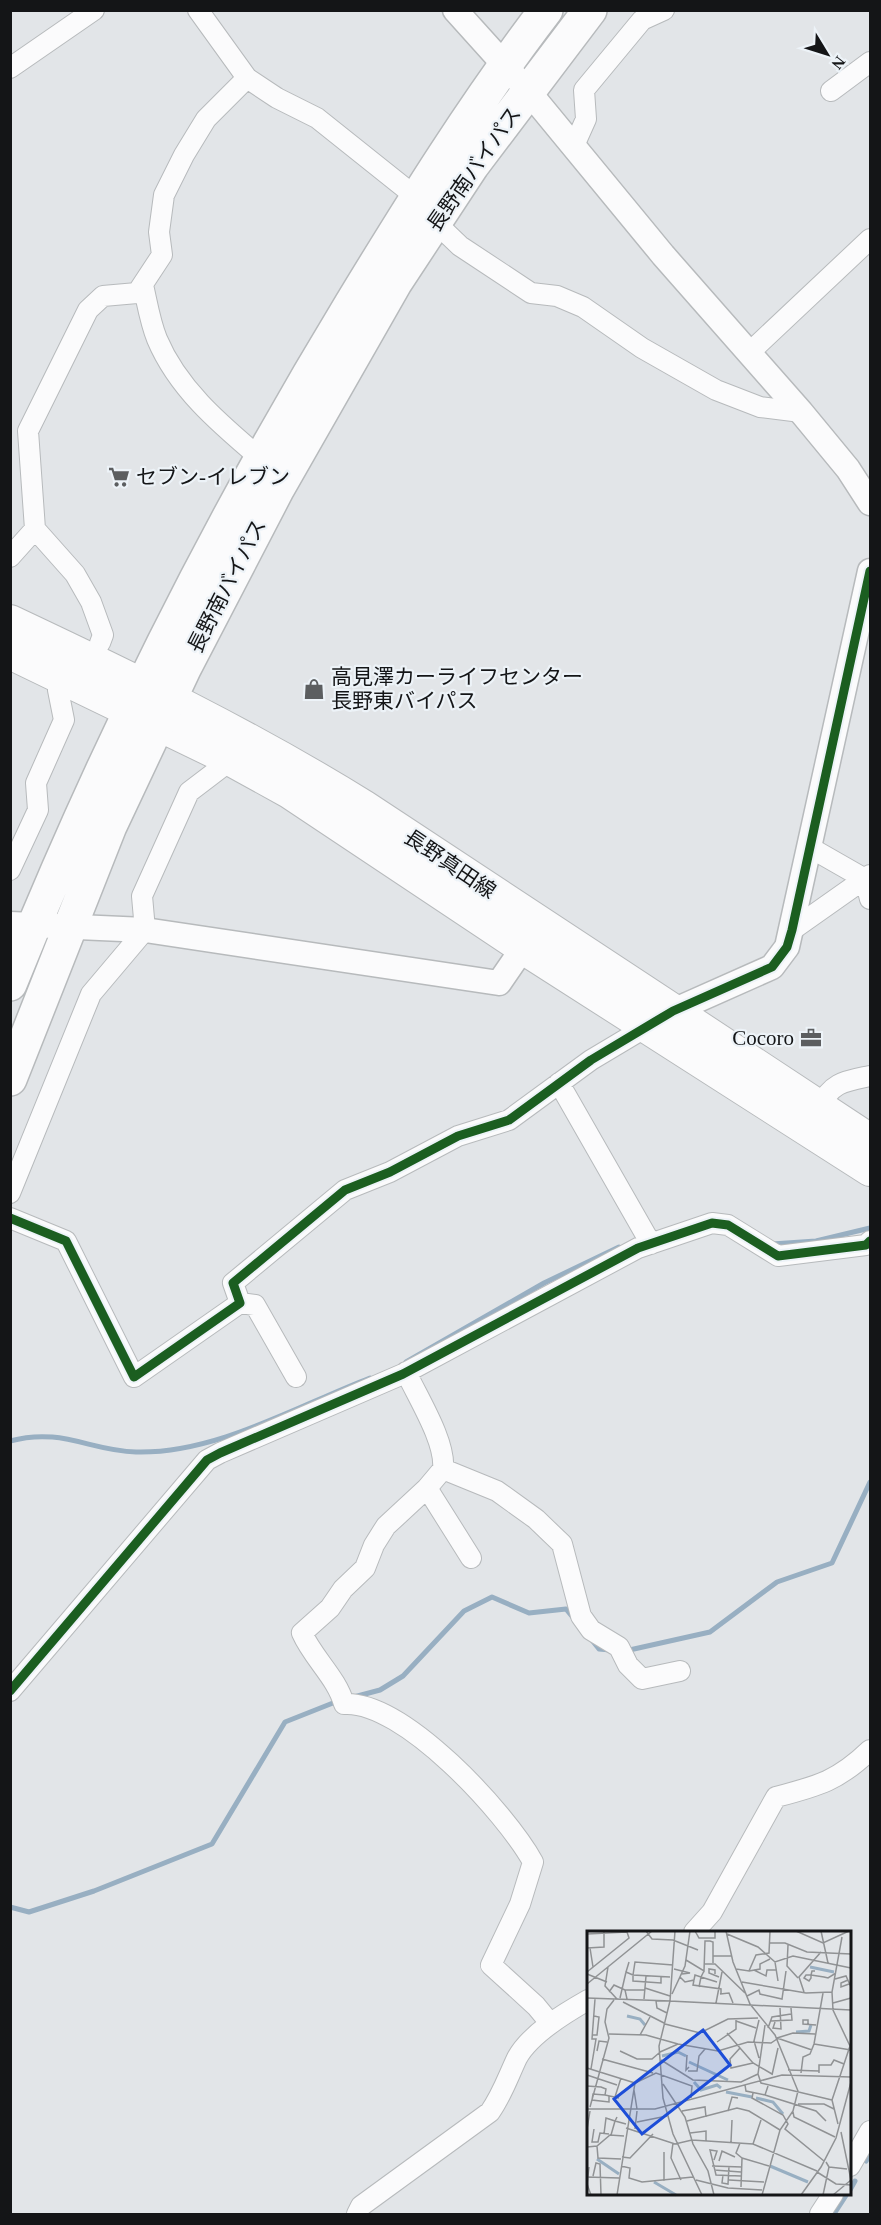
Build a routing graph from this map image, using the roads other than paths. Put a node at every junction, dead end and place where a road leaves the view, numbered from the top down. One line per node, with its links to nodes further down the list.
1 (94, 10): 9 (street)
2 (198, 10): 10 (street)
3 (455, 10): 8 (street)
4 (546, 10): 8 (highway, 長野南バイパス)
5 (590, 10): 11 (highway, 長野南バイパス)
6 (664, 10): 13 (street)
7 (870, 62): 12 (street)
8 (503, 66): 11 (street); 14 (highway, 長野南バイパス)
9 (10, 68)
10 (247, 78): 14 (street); 17 (street)
11 (528, 91): 13 (street); 15 (highway, 長野南バイパス)
12 (831, 91)
13 (573, 147): 18 (street)
14 (416, 197): 20 (highway, 長野南バイパス)
15 (436, 223): 19 (street); 29 (highway, 長野南バイパス)
16 (870, 239): 18 (street)
17 (143, 285): 20 (street); 22 (street)
18 (750, 352): 19 (street)
19 (801, 412): 21 (street)
20 (260, 458): 29 (highway, 長野南バイパス)
21 (870, 503)
22 (34, 529): 23 (street); 26 (street)
23 (10, 557)
24 (870, 571): 31 (street)
25 (10, 621): 29 (main road, 長野真田線)
26 (100, 643)
27 (10, 652): 28 (main road, 長野真田線)
28 (64, 677): 29 (main road, 長野真田線); 32 (street)
29 (150, 704): 30 (main road, 長野真田線); 35 (highway, 長野南バイパス); 36 (highway, 長野南バイパス); 41 (main road, 長野真田線)
30 (231, 760): 37 (street); 39 (main road, 長野真田線)
31 (809, 847): 33 (street); 38 (street)
32 (10, 870)
33 (868, 877): 34 (street); 38 (street)
34 (870, 899)
35 (22, 925): 36 (street); 40 (highway, 長野南バイパス)
36 (70, 927): 37 (street); 43 (highway, 長野南バイパス)
37 (145, 930): 39 (street); 48 (street)
38 (792, 930): 41 (street)
39 (523, 948): 41 (main road, 長野真田線)
40 (10, 984)
41 (660, 1019): 44 (street); 45 (main road, 長野真田線); 47 (main road, 長野真田線)
42 (870, 1076): 45 (street)
43 (10, 1079)
44 (559, 1083): 51 (street); 52 (street)
45 (820, 1107): 46 (main road, 長野真田線)
46 (870, 1140)
47 (870, 1170)
48 (10, 1193)
49 (10, 1218): 52 (street)
50 (870, 1241): 51 (street)
51 (651, 1244): 53 (street)
52 (240, 1303): 54 (street)
53 (406, 1372): 55 (street); 59 (street)
54 (296, 1377)
55 (443, 1469): 56 (street); 58 (street)
56 (427, 1488): 57 (street); 63 (street)
57 (471, 1558)
58 (680, 1671)
59 (10, 1691)
60 (870, 1750): 61 (street)
61 (695, 1931)
62 (587, 2001): 63 (street)
63 (550, 2023): 67 (street)
64 (870, 2131): 65 (street)
65 (851, 2163)
66 (832, 2195): 68 (street)
67 (357, 2214)
68 (820, 2214)

